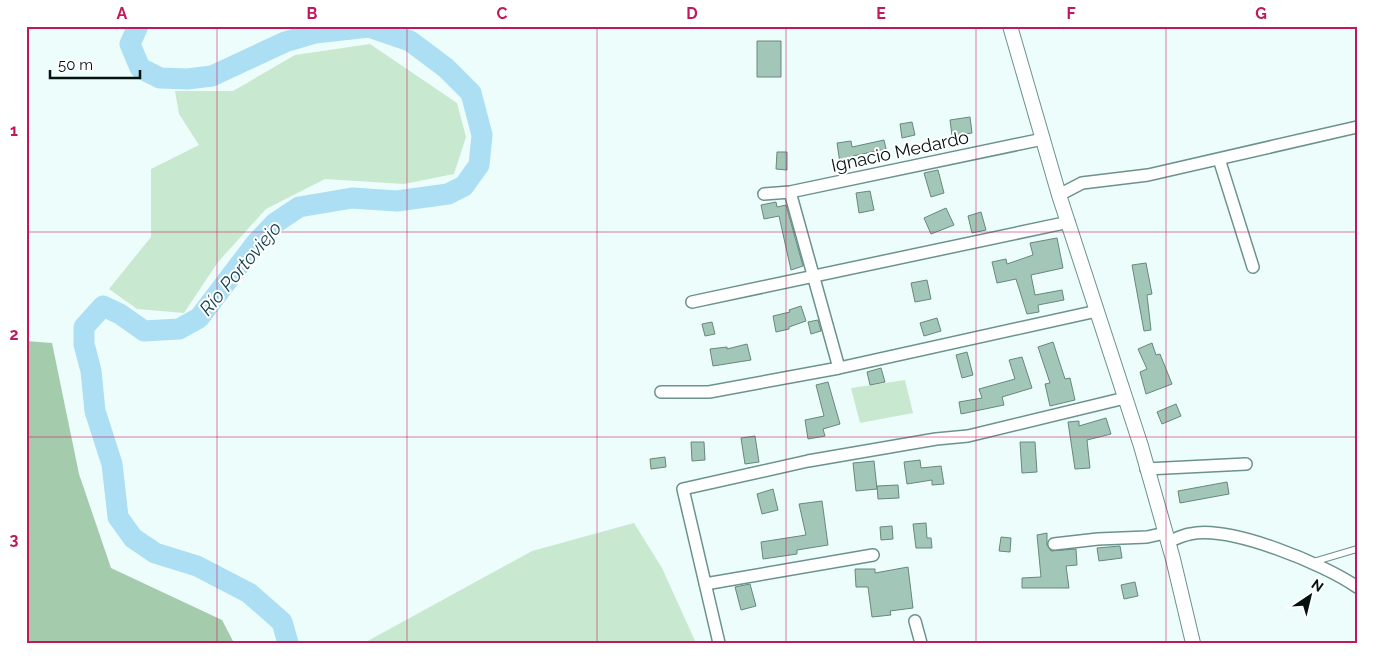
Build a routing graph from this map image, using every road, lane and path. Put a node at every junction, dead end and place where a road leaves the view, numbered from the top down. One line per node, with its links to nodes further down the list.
1 (1010, 26): 3 (street)
2 (1357, 127): 4 (street)
3 (1043, 138): 5 (street, Ignacio Medardo); 7 (street)
4 (1219, 159): 7 (street); 9 (street)
5 (790, 192): 6 (street, Ignacio Medardo); 10 (street)
6 (764, 194)
7 (1059, 196): 8 (street)
8 (1069, 222): 10 (street); 12 (street)
9 (1253, 266)
10 (814, 274): 11 (street); 13 (street)
11 (692, 302)
12 (1097, 311): 13 (street); 15 (street)
13 (839, 368): 14 (street)
14 (661, 392)
15 (1125, 398): 17 (street); 23 (street)
16 (1246, 464): 17 (street)
17 (1146, 469): 18 (street)
18 (1166, 537): 19 (street); 22 (street); 28 (street)
19 (1054, 544)
20 (1357, 549): 22 (lane)
21 (873, 555): 23 (street)
22 (1311, 562): 24 (street)
23 (706, 584): 26 (street)
24 (1357, 587)
25 (915, 621): 27 (street)
26 (719, 643)
27 (921, 643)
28 (1193, 643)

